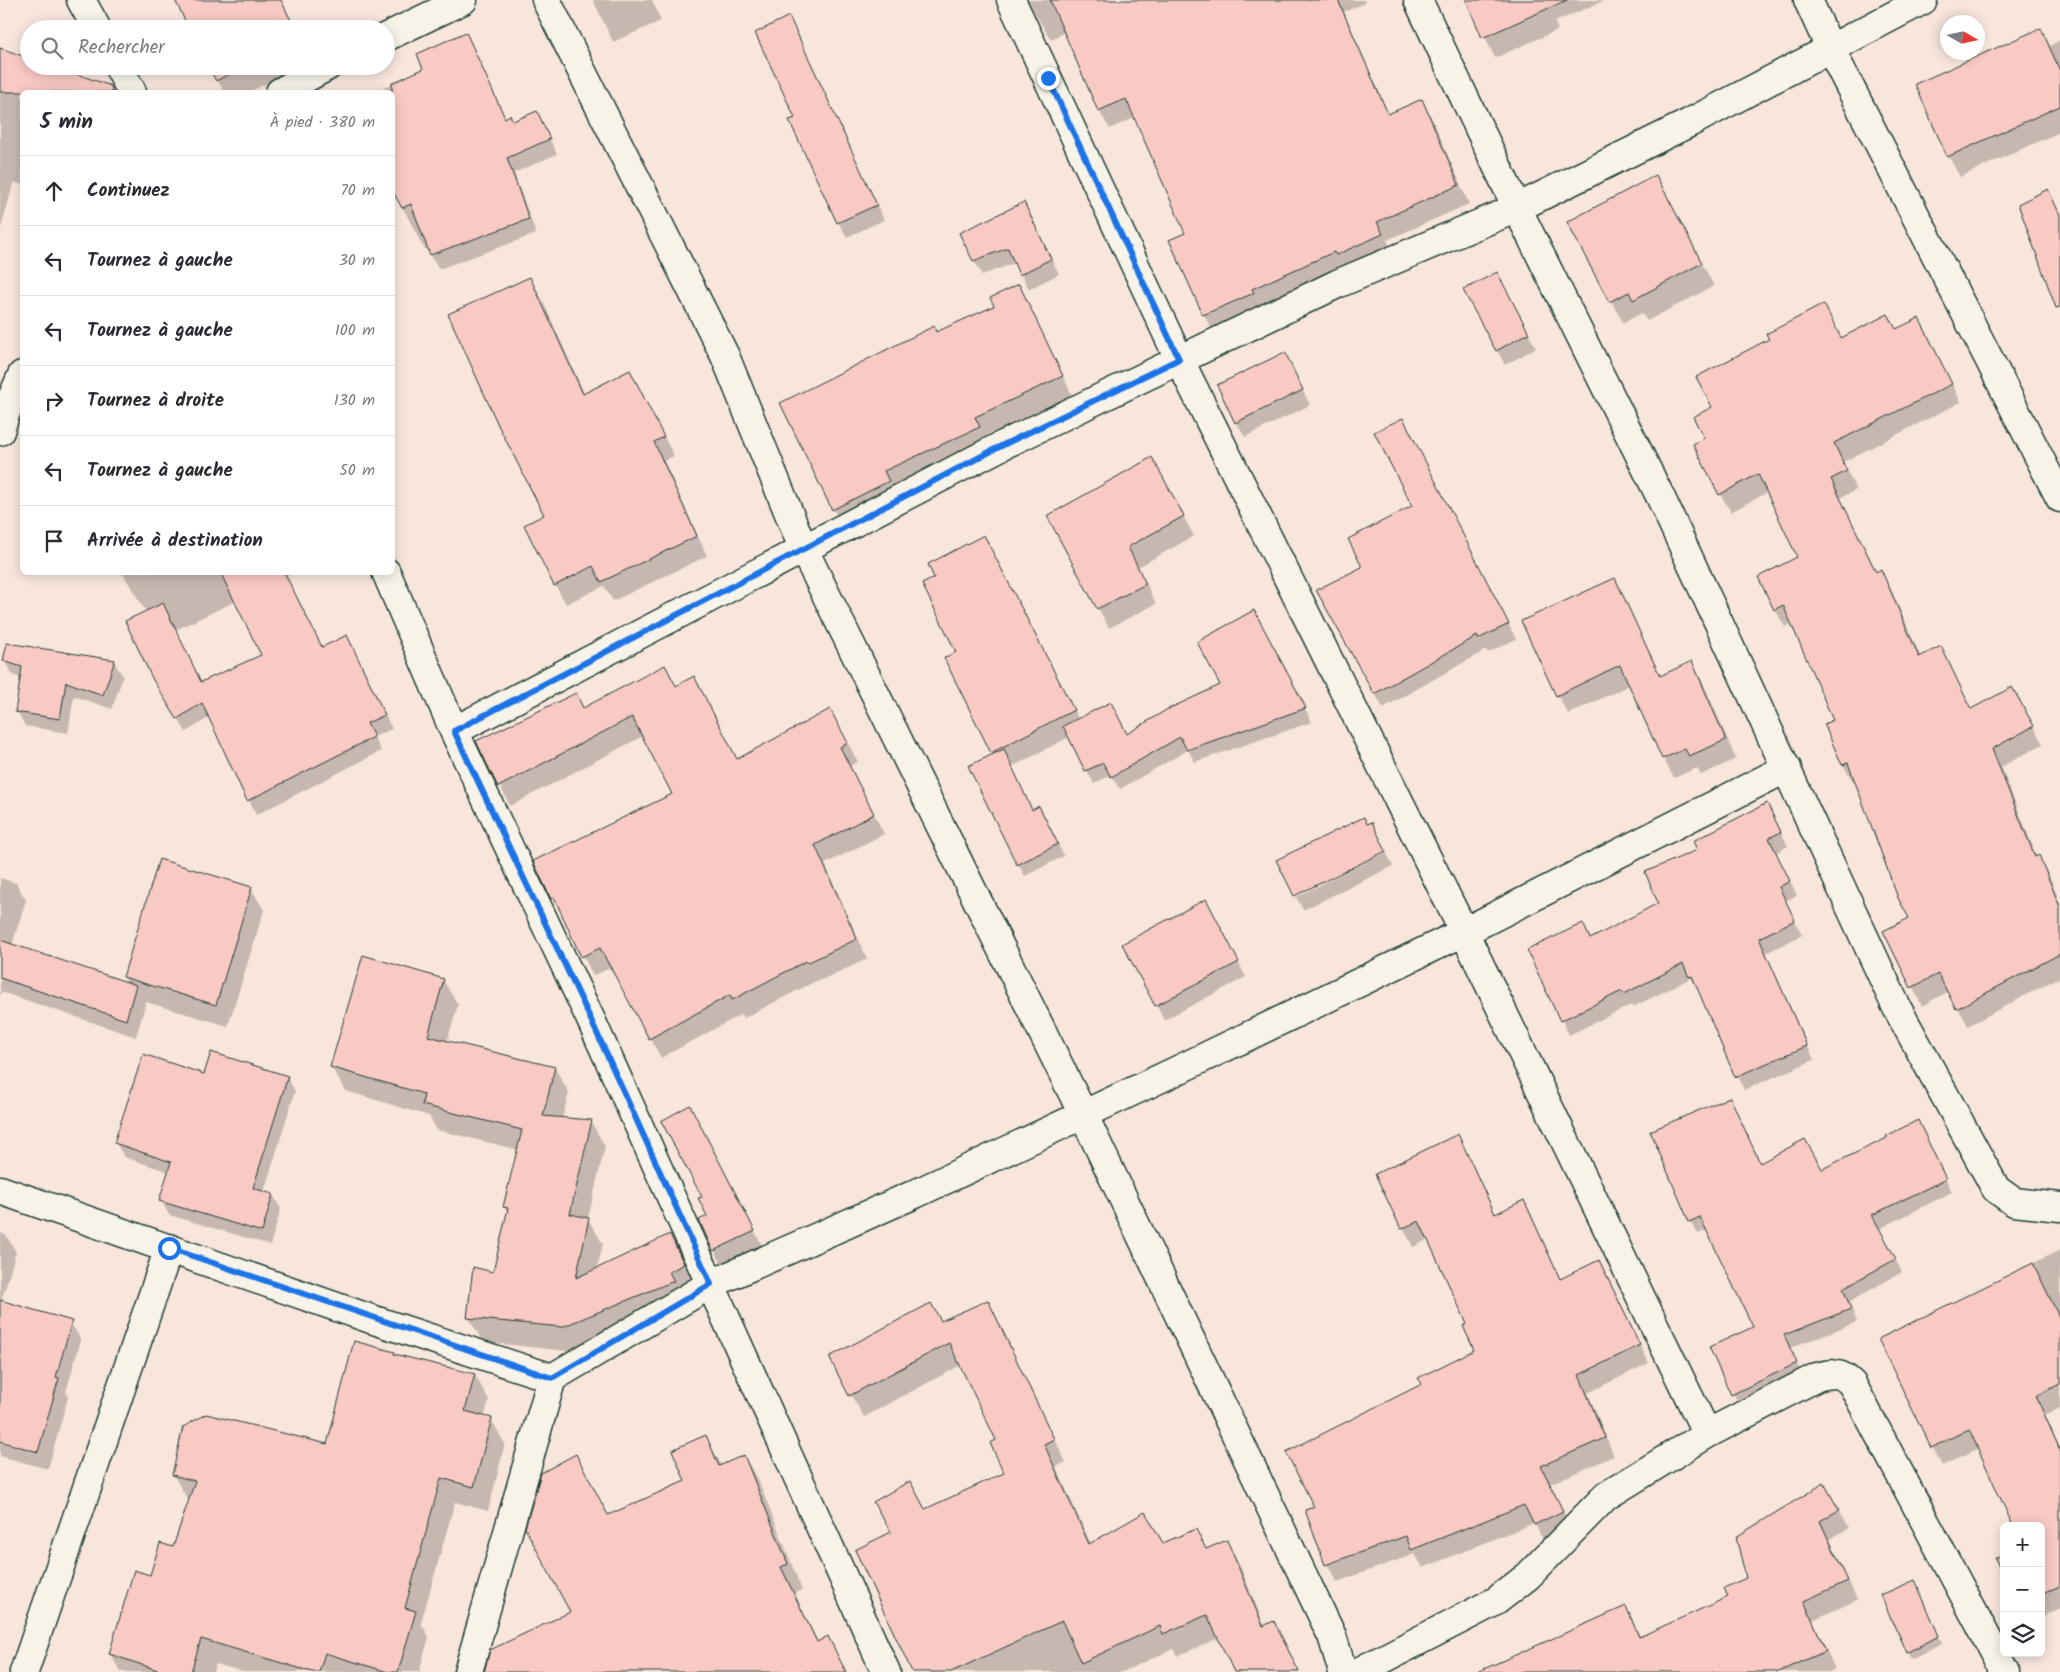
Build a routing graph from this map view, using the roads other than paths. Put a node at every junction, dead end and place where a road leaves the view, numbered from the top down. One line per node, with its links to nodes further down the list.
1 (81, 0): 8 (street)
2 (463, 0): 9 (street)
3 (546, 0): 20 (street)
4 (1011, 0): 16 (street)
5 (1418, 0): 15 (street)
6 (1808, 0): 10 (street)
7 (1923, 0): 10 (street)
8 (92, 20)
9 (395, 33)
10 (1830, 48): 15 (street); 19 (street)
11 (123, 75): 13 (street)
12 (311, 75): 14 (street)
13 (131, 90)
14 (284, 90)
15 (1517, 208): 16 (street); 23 (street)
16 (1179, 359): 20 (street); 24 (street)
17 (20, 379): 18 (street)
18 (2, 418)
19 (2060, 498)
20 (803, 548): 22 (street); 25 (street)
21 (387, 575): 22 (street)
22 (454, 731): 29 (street)
23 (1787, 768): 24 (street); 27 (street)
24 (1464, 932): 25 (street); 31 (street)
25 (1083, 1114): 29 (street); 35 (street)
26 (0, 1190): 28 (street)
27 (2060, 1208)
28 (169, 1248): 30 (street); 32 (street)
29 (711, 1284): 30 (street); 34 (street)
30 (552, 1378): 33 (street)
31 (1707, 1434): 36 (street); 37 (street)
32 (24, 1672)
33 (468, 1672)
34 (886, 1672)
35 (1343, 1672)
36 (1358, 1672)
37 (2005, 1672)

